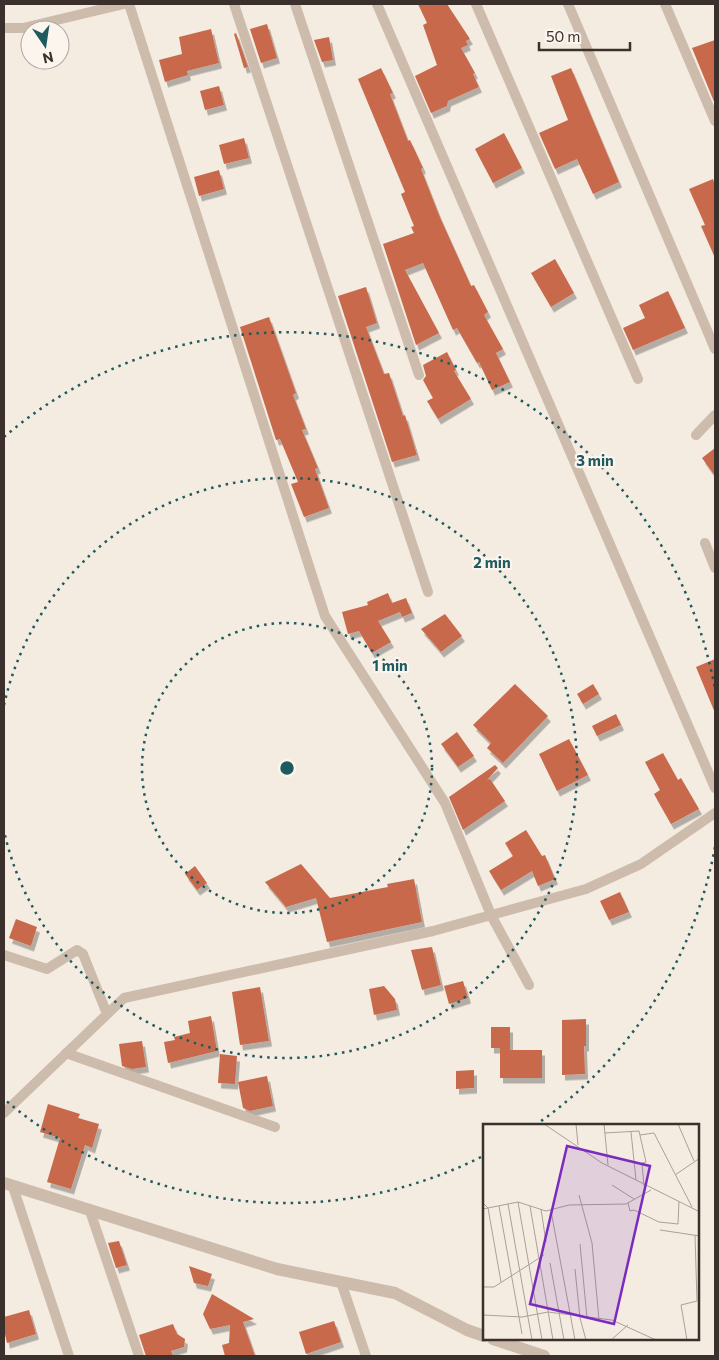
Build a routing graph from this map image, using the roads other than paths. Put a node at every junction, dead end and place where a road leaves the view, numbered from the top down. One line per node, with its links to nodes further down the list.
1 (124, 4): 9 (street)
2 (130, 4): 21 (street)
3 (234, 4): 18 (street)
4 (295, 4): 12 (street)
5 (377, 4): 19 (street)
6 (476, 4): 13 (street)
7 (568, 4): 11 (street)
8 (665, 4): 10 (street)
9 (4, 28)
10 (715, 121)
11 (715, 349)
12 (419, 375)
13 (638, 379)
14 (715, 415): 15 (street)
15 (696, 435)
16 (705, 543): 17 (street)
17 (715, 568)
18 (428, 592)
19 (715, 788)
20 (715, 813): 21 (street)
21 (491, 915): 23 (street); 24 (street)
22 (4, 955): 24 (street)
23 (529, 985)
24 (107, 1014): 25 (street)
25 (66, 1053): 26 (street); 27 (street)
26 (4, 1112)
27 (275, 1127)
28 (8, 1185): 29 (street); 33 (street)
29 (90, 1211): 30 (street); 34 (street)
30 (341, 1282): 31 (street); 35 (street)
31 (483, 1336)
32 (496, 1340): 36 (street)
33 (69, 1356)
34 (139, 1356)
35 (366, 1356)
36 (544, 1356)

